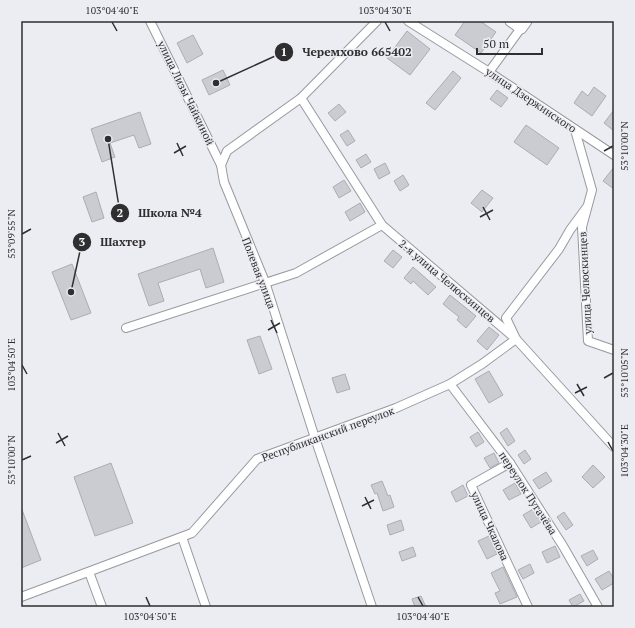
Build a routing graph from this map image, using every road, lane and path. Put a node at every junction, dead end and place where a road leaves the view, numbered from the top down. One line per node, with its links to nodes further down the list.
1 (150, 21): 10 (street, улица Лизы Чайкиной)
2 (376, 21): 7 (street)
3 (408, 21): 6 (street, улица Дзержинского)
4 (511, 21): 5 (street)
5 (523, 24): 6 (street)
6 (489, 72): 8 (street, улица Дзержинского)
7 (301, 98): 10 (street); 12 (street, 2-я улица Челюскинцев)
8 (575, 130): 9 (street, улица Дзержинского); 11 (street, улица Челюскинцев)
9 (614, 155)
10 (221, 166): 13 (street, Полевая улица)
11 (587, 207): 15 (street); 16 (street, улица Челюскинцев)
12 (382, 225): 13 (street); 15 (street, 2-я улица Челюскинцев)
13 (265, 282): 14 (street); 18 (street, Полевая улица)
14 (126, 328)
15 (516, 339): 17 (street, Республиканский переулок); 19 (street, 2-я улица Челюскинцев)
16 (614, 350)
17 (450, 384): 18 (street, Республиканский переулок); 20 (street, переулок Пугачёва)
18 (314, 438): 21 (street, Республиканский переулок); 26 (street, Полевая улица)
19 (614, 448)
20 (510, 463): 27 (street, улица Чкалова); 28 (street, переулок Пугачёва)
21 (182, 537): 22 (street, Республиканский переулок); 25 (street)
22 (88, 572): 23 (street, Республиканский переулок); 24 (street)
23 (21, 597)
24 (102, 607)
25 (206, 607)
26 (372, 607)
27 (528, 607)
28 (598, 607)

